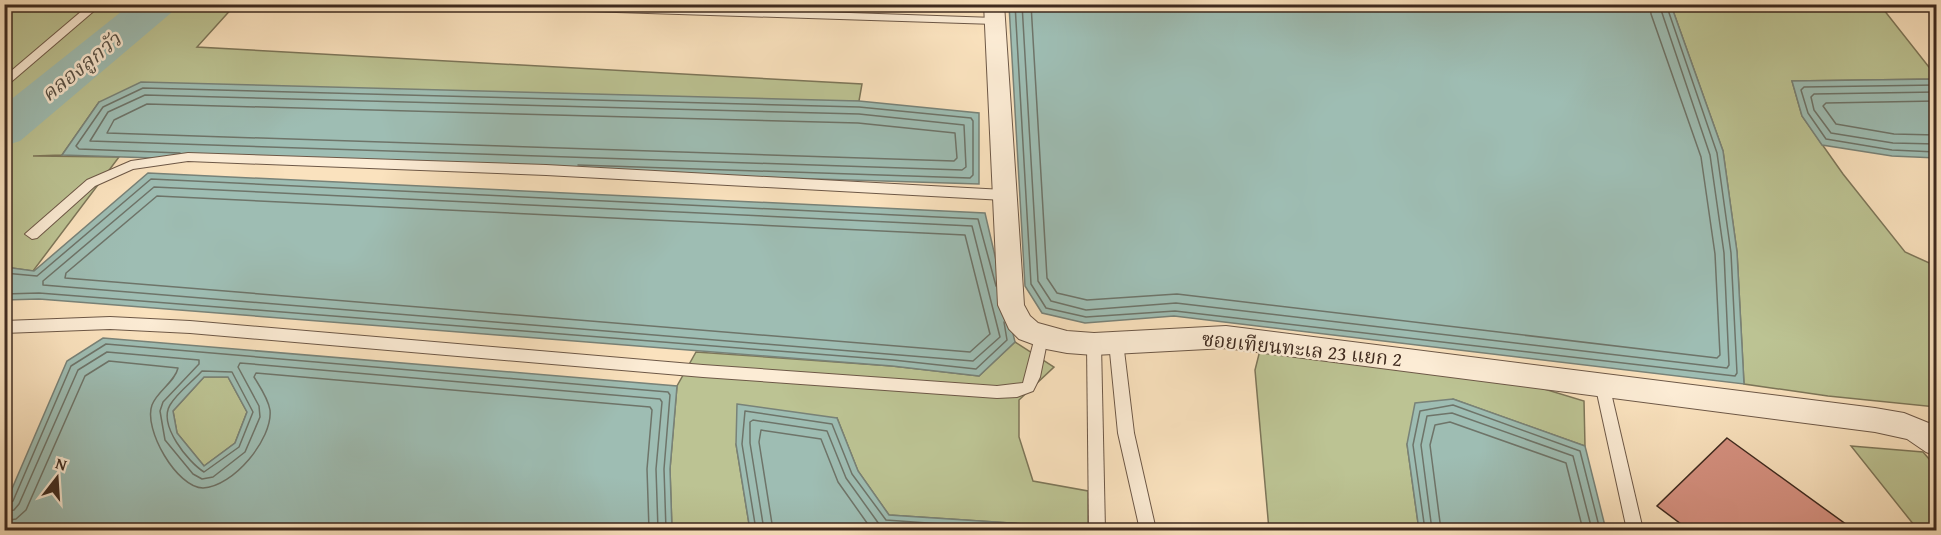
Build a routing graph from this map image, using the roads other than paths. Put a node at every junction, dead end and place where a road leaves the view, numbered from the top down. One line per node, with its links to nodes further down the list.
1 (97, 4): 4 (lane)
2 (460, 4): 3 (lane)
3 (995, 13): 5 (street, ซอยเทียนทะเล 23 แยก 2)
4 (4, 84)
5 (1004, 195): 6 (lane); 8 (street, ซอยเทียนทะเล 23 แยก 2)
6 (32, 234)
7 (4, 327): 8 (lane)
8 (1041, 337): 9 (street, ซอยเทียนทะเล 23 แยก 2)
9 (1105, 343): 10 (street, ซอยเทียนทะเล 23 แยก 2); 12 (lane); 13 (lane)
10 (1602, 384): 11 (street, ซอยเทียนทะเล 23 แยก 2); 14 (lane)
11 (1928, 436)
12 (1097, 531)
13 (1148, 531)
14 (1635, 531)

